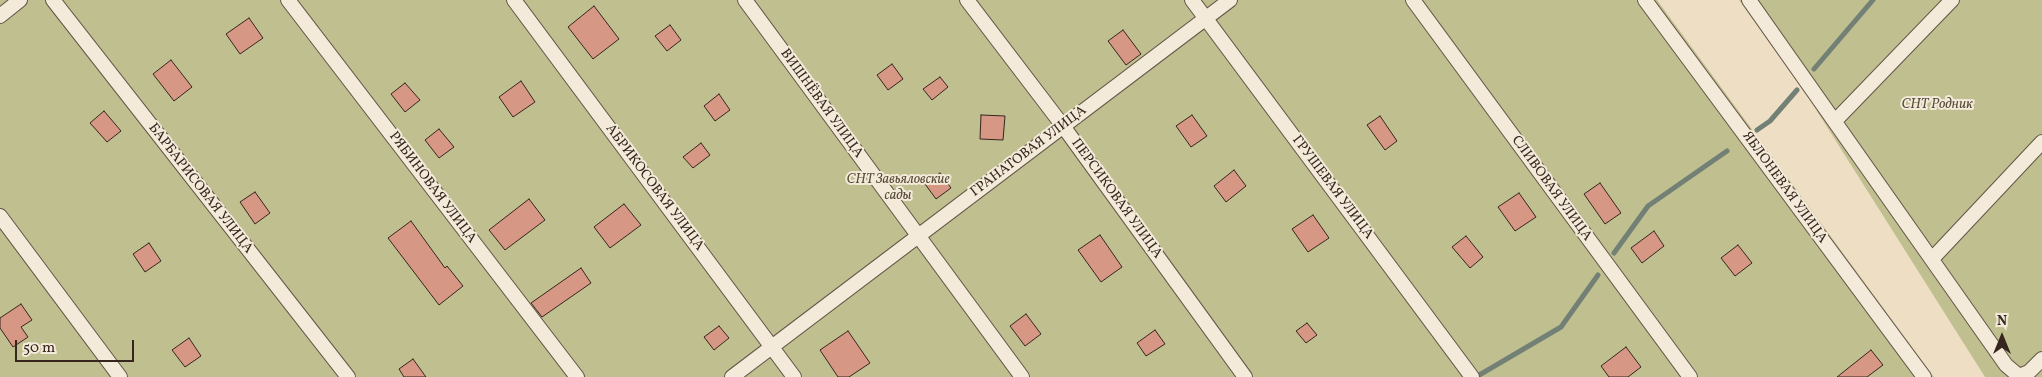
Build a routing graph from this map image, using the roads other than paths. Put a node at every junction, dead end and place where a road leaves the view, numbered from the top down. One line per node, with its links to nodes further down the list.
1 (20, 0): 13 (street)
2 (53, 0): 24 (street, БАРБАРИСОВАЯ УЛИЦА)
3 (288, 0): 25 (street, РЯБИНОВАЯ УЛИЦА)
4 (514, 0): 21 (street, АБРИКОСОВАЯ УЛИЦА)
5 (745, 0): 19 (street, ВИШНЁВАЯ УЛИЦА)
6 (967, 0): 16 (street, ПЕРСИКОВАЯ УЛИЦА)
7 (1192, 0): 14 (street, ГРУШЕВАЯ УЛИЦА)
8 (1230, 0): 14 (street, ГРАНАТОВАЯ УЛИЦА)
9 (1413, 0): 31 (street, СЛИВОВАЯ УЛИЦА)
10 (1645, 0): 32 (street, ЯБЛОНЕВАЯ УЛИЦА)
11 (1750, 0): 15 (street)
12 (1952, 0): 15 (street)
13 (0, 16)
14 (1205, 19): 16 (street, ГРАНАТОВАЯ УЛИЦА); 30 (street, ГРУШЕВАЯ УЛИЦА)
15 (1835, 121): 20 (street)
16 (1063, 126): 19 (street, ГРАНАТОВАЯ УЛИЦА); 29 (street, ПЕРСИКОВАЯ УЛИЦА)
17 (2042, 142): 20 (street)
18 (0, 216): 23 (street)
19 (917, 236): 21 (street, ГРАНАТОВАЯ УЛИЦА); 28 (street, ВИШНЁВАЯ УЛИЦА)
20 (1932, 259): 22 (street)
21 (772, 347): 26 (street, ГРАНАТОВАЯ УЛИЦА); 27 (street, АБРИКОСОВАЯ УЛИЦА)
22 (2042, 358)
23 (120, 377)
24 (348, 377)
25 (577, 377)
26 (732, 377)
27 (794, 377)
28 (1022, 377)
29 (1245, 377)
30 (1472, 377)
31 (1690, 377)
32 (1924, 377)

